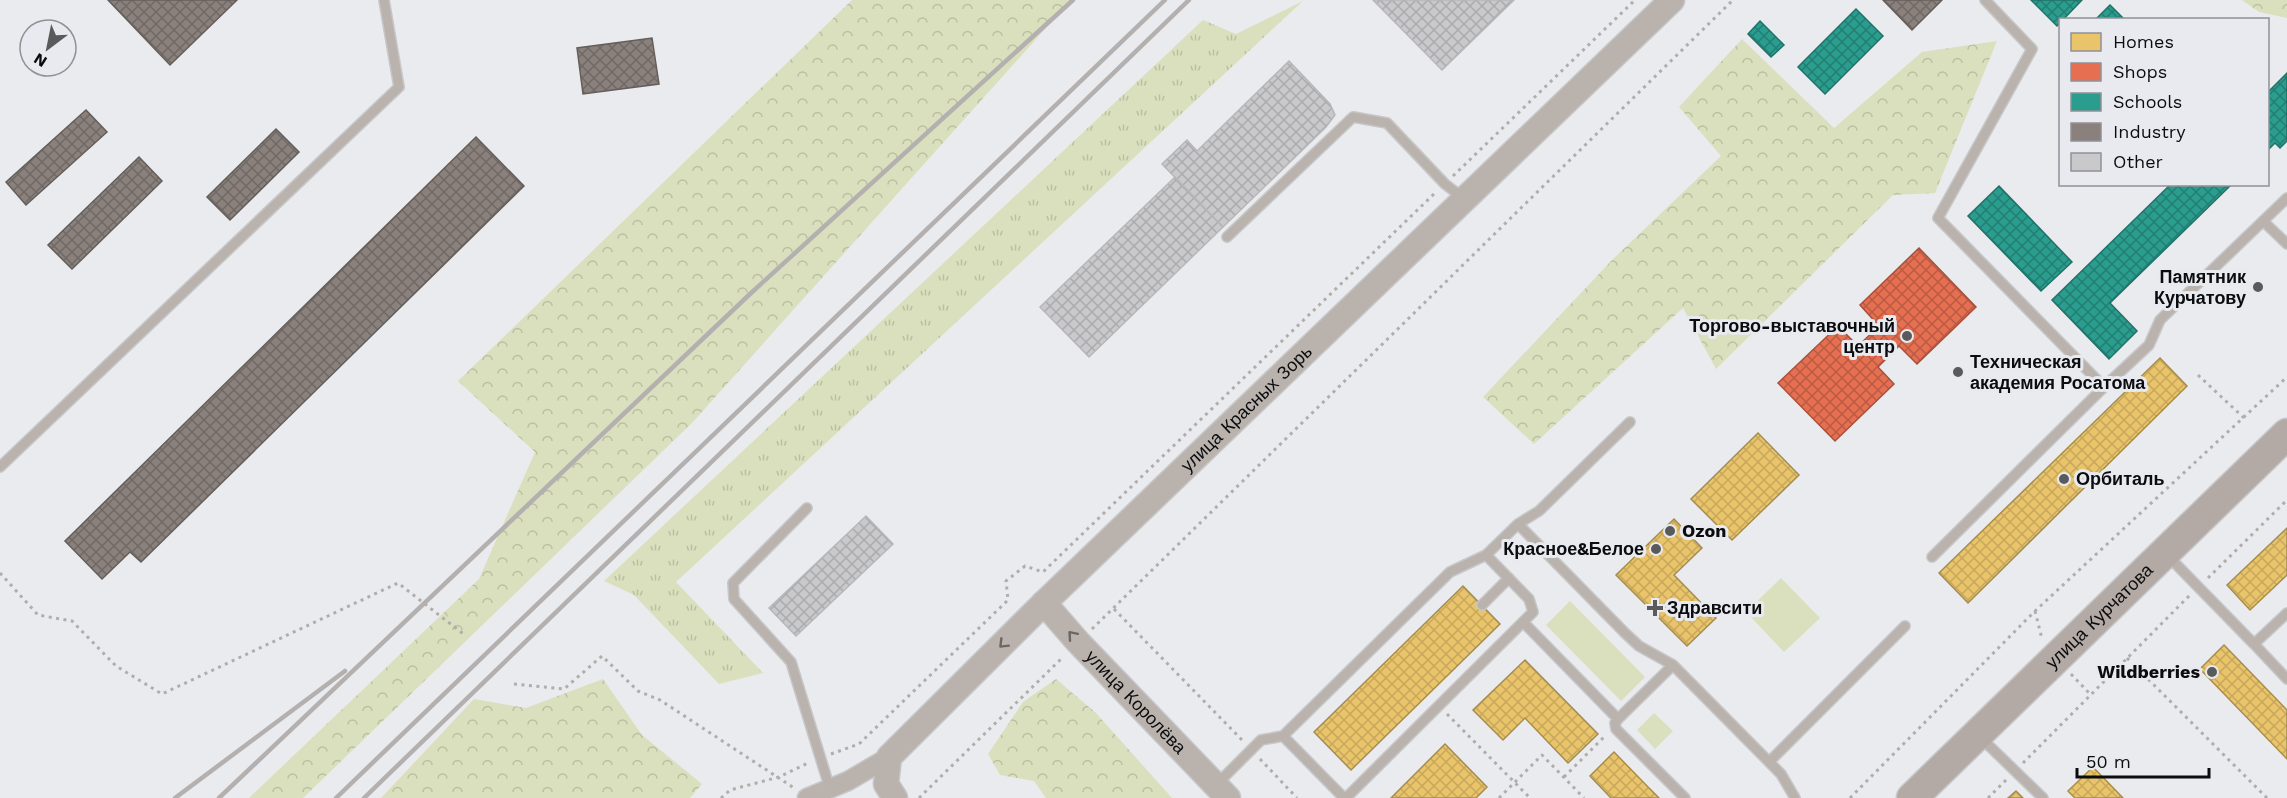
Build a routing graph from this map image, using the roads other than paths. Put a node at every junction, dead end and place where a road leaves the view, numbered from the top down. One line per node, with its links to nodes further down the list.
1 (384, 0): 12 (lane)
2 (1672, 0): 5 (street, улица Красных Зорь)
3 (1985, 0): 9 (lane)
4 (2287, 198): 6 (lane)
5 (1465, 200): 7 (lane); 19 (street, улица Красных Зорь)
6 (2263, 221): 8 (lane); 9 (lane)
7 (1227, 237)
8 (2287, 244)
9 (2104, 387): 17 (lane)
10 (1629, 422): 14 (lane)
11 (2287, 434): 15 (main road, улица Курчатова)
12 (0, 467)
13 (807, 508): 32 (lane)
14 (1518, 524): 16 (lane); 25 (lane)
15 (2165, 553): 24 (lane); 28 (main road, улица Курчатова)
16 (1486, 555): 18 (lane); 29 (lane)
17 (1932, 557)
18 (1509, 578): 20 (lane); 22 (lane)
19 (1044, 603): 30 (street, улица Красных Зорь, one-way to 30); 33 (street, улица Королёва, one-way to 19)
20 (1482, 605)
21 (2287, 613): 24 (lane)
22 (1524, 623): 27 (lane); 36 (lane)
23 (1905, 626): 31 (lane)
24 (2254, 644): 26 (lane)
25 (1673, 665): 27 (lane); 31 (lane)
26 (2287, 679)
27 (1617, 724): 37 (lane)
28 (1977, 734): 39 (main road, улица Курчатова); 40 (lane)
29 (1283, 736): 33 (lane); 36 (lane)
30 (889, 757): 32 (street, улица Красных Зорь); 35 (street)
31 (1769, 762): 38 (lane)
32 (830, 789): 34 (street, улица Красных Зорь)
33 (1222, 791)
34 (807, 798)
35 (895, 798)
36 (1345, 798)
37 (1685, 798)
38 (1795, 798)
39 (1912, 798)
40 (2043, 798)

